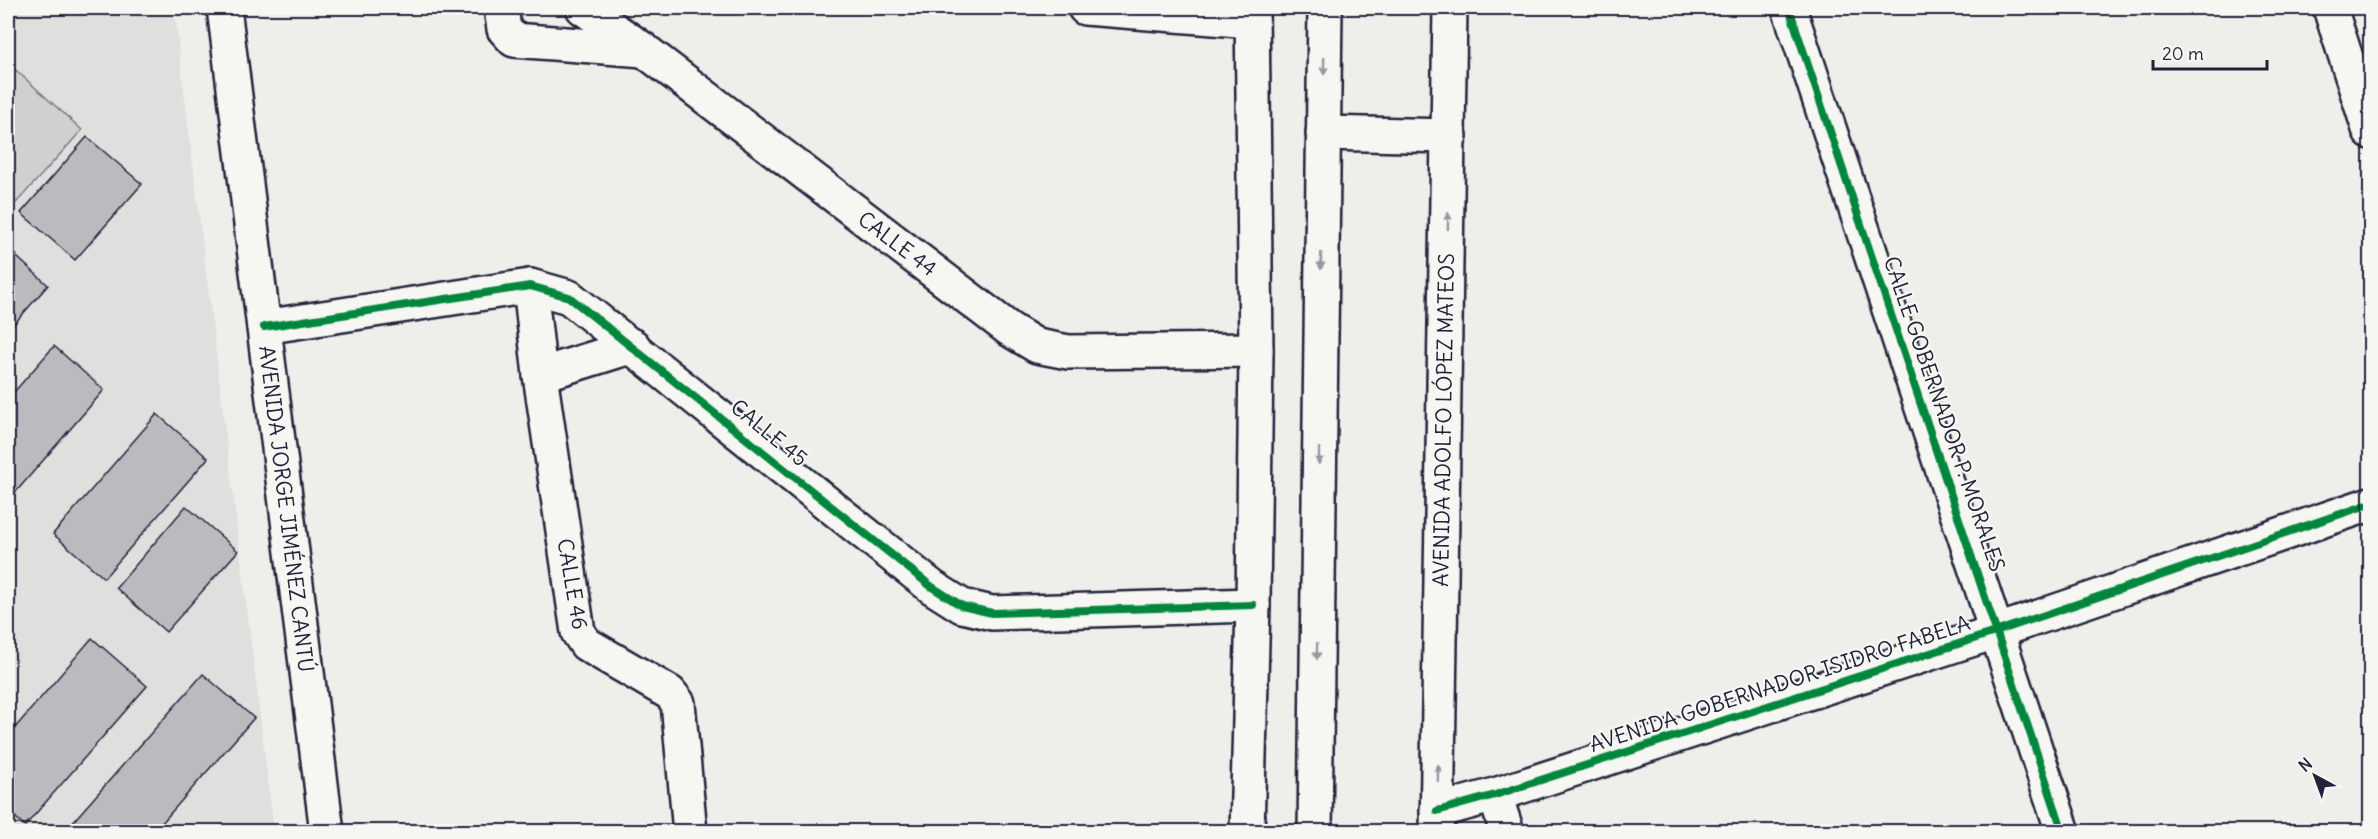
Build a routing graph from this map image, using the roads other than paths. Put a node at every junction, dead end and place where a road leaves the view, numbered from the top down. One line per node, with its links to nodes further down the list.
1 (224, 8): 15 (street, AVENIDA JORGE JIMÉNEZ CANTÚ)
2 (501, 8): 10 (street)
3 (583, 8): 10 (street, CALLE 44)
4 (1084, 8): 9 (street)
5 (1325, 8): 12 (street, one-way to 12)
6 (1450, 8): 13 (street, AVENIDA ADOLFO LÓPEZ MATEOS)
7 (1789, 8): 21 (street, CALLE GOBERNADOR P. MORALES)
8 (2330, 8): 11 (street)
9 (1252, 14): 17 (street)
10 (644, 50): 17 (street, CALLE 44)
11 (2370, 132)
12 (1323, 133): 13 (street); 27 (street, one-way to 27)
13 (1450, 136): 23 (street, AVENIDA ADOLFO LÓPEZ MATEOS, one-way to 13)
14 (530, 286): 15 (street, CALLE 45); 16 (street, CALLE 45); 18 (street, CALLE 46)
15 (264, 327): 24 (street, AVENIDA JORGE JIMÉNEZ CANTÚ)
16 (633, 346): 18 (street); 20 (street, CALLE 45)
17 (1256, 350): 20 (street)
18 (540, 375): 25 (street, CALLE 46)
19 (2370, 504): 21 (street, AVENIDA GOBERNADOR ISIDRO FABELA)
20 (1253, 605): 26 (street)
21 (1998, 632): 22 (street, AVENIDA GOBERNADOR ISIDRO FABELA); 29 (street, CALLE GOBERNADOR P. MORALES)
22 (1495, 795): 23 (street, AVENIDA GOBERNADOR ISIDRO FABELA); 28 (street)
23 (1437, 821)
24 (327, 831)
25 (690, 831)
26 (1247, 831)
27 (1315, 831)
28 (1507, 831)
29 (2063, 831)

